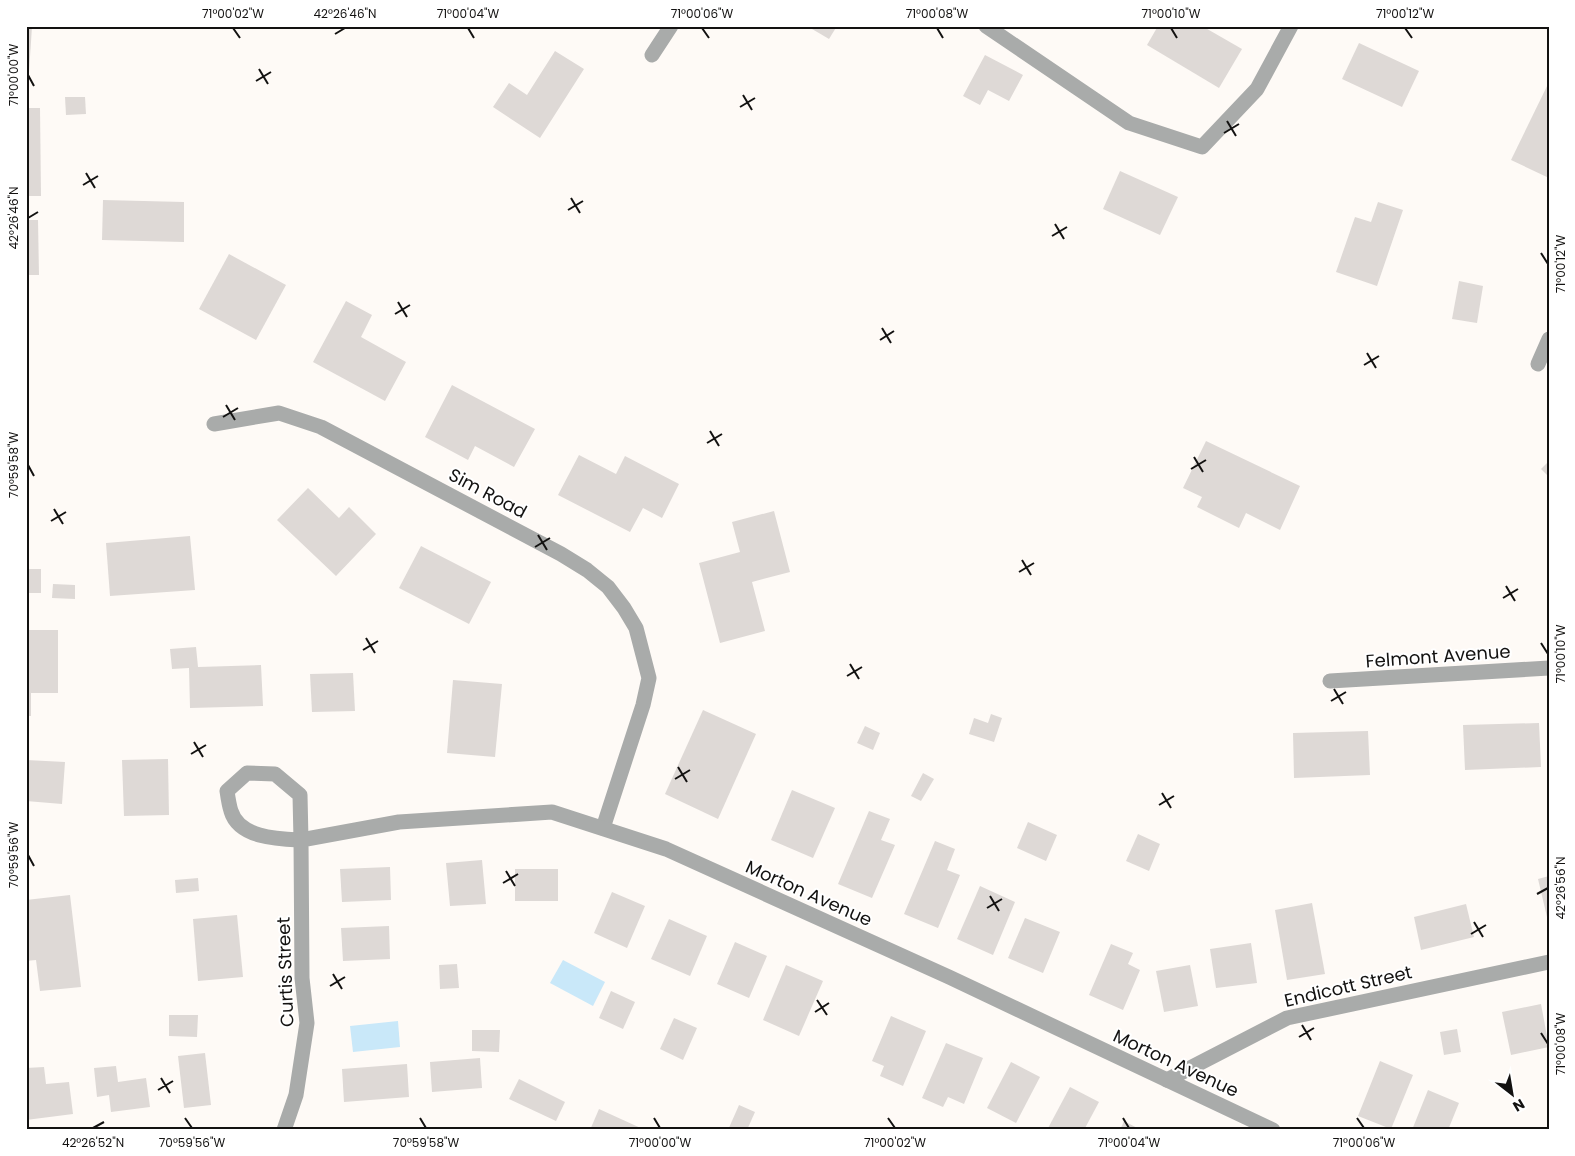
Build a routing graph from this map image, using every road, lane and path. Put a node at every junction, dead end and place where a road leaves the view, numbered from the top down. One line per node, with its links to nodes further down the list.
1 (671, 26): 4 (street)
2 (986, 26): 3 (street)
3 (1291, 26)
4 (652, 55)
5 (1549, 338): 6 (street)
6 (1538, 364)
7 (214, 424): 10 (street, Sim Road)
8 (1549, 668): 9 (street, Felmont Avenue)
9 (1330, 681)
10 (602, 828): 11 (street, Morton Avenue); 13 (street, Morton Avenue)
11 (301, 840): 11 (street); 14 (street, Curtis Street)
12 (1549, 962): 13 (street, Endicott Street)
13 (1168, 1080): 15 (street, Morton Avenue)
14 (284, 1130)
15 (1273, 1130)

